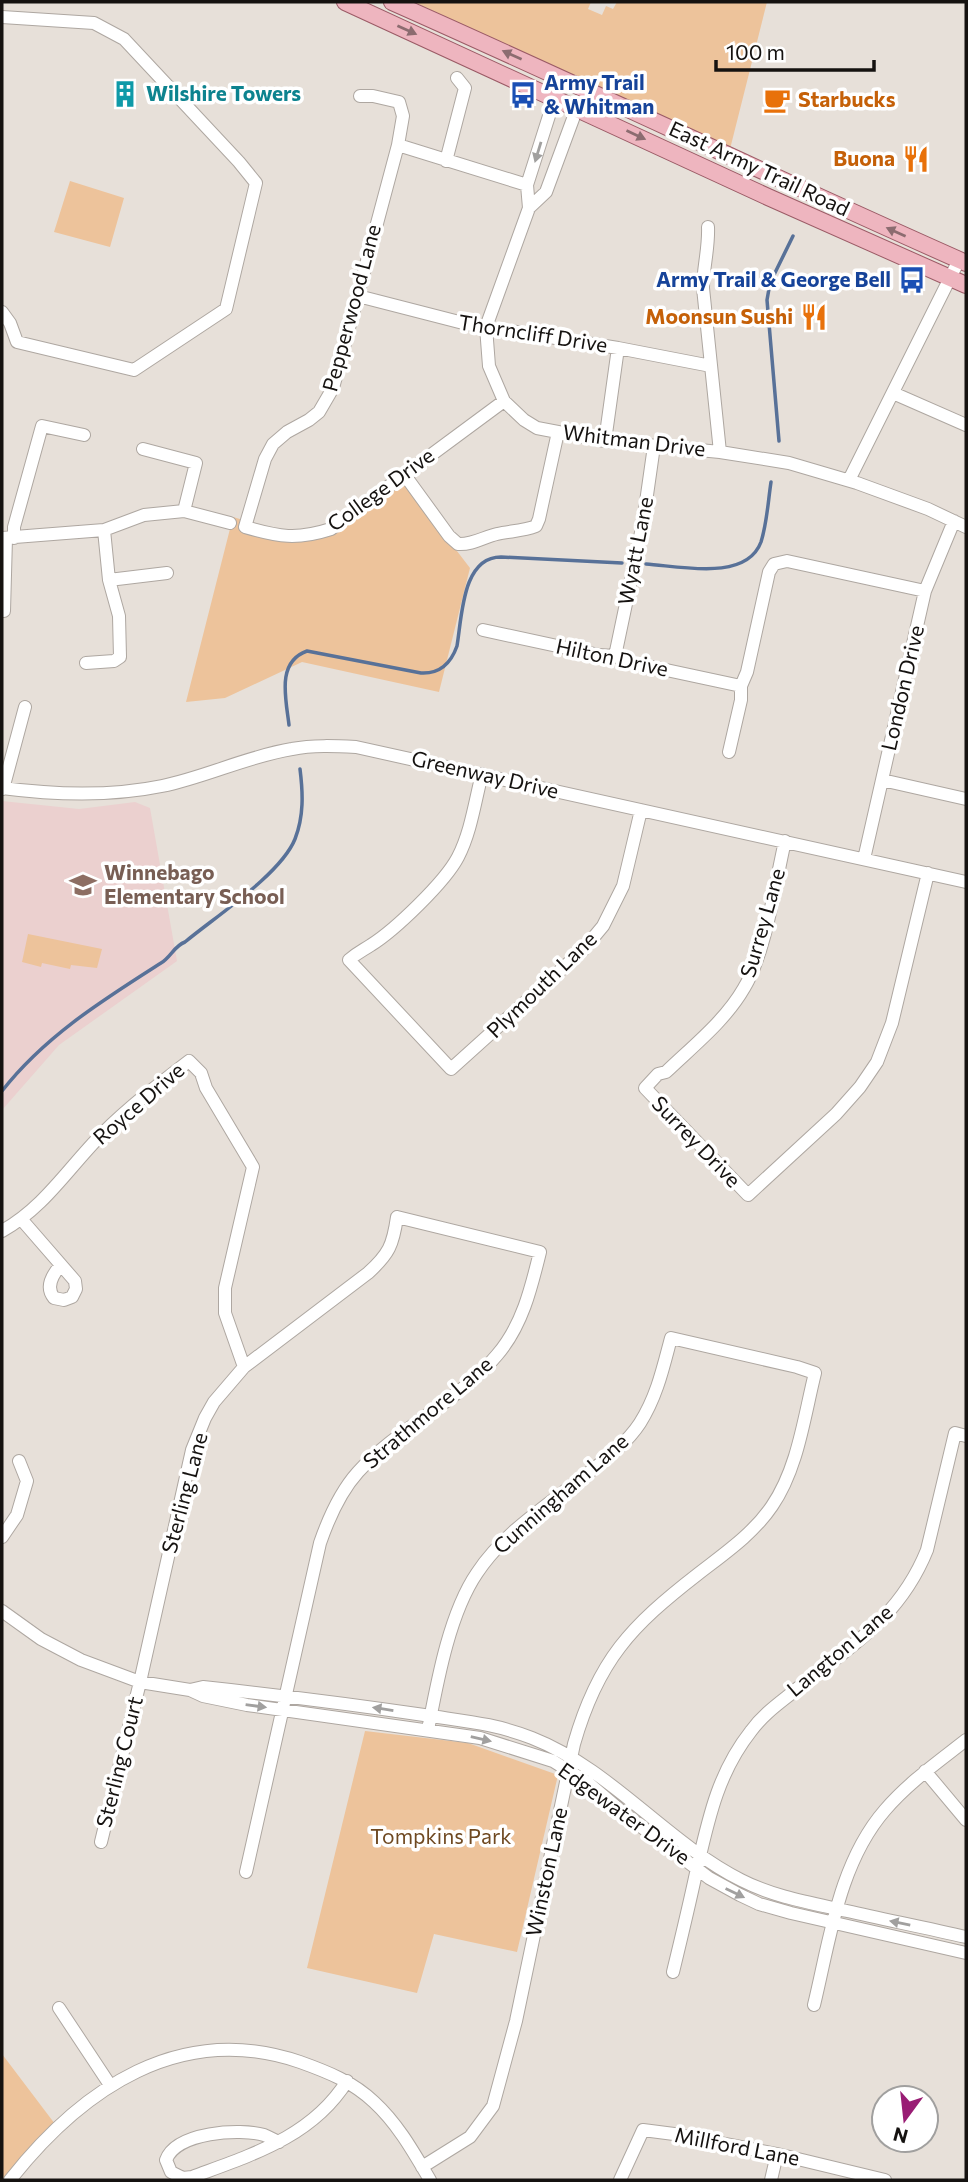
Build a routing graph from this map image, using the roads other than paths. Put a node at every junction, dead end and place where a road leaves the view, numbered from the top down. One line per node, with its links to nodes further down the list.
1 (345, 2): 6 (main road, East Army Trail Road, one-way to 6)
2 (392, 2): 13 (main road, East Army Trail Road, one-way to 2)
3 (2, 17): 17 (street)
4 (457, 78): 9 (street)
5 (360, 96): 8 (street, Pepperwood Lane)
6 (555, 97): 7 (main road, East Army Trail Road); 10 (street, Whitman Drive, one-way to 10)
7 (577, 108): 11 (street, Whitman Drive); 14 (main road, East Army Trail Road, one-way to 14)
8 (398, 145): 9 (street); 16 (street, Pepperwood Lane)
9 (446, 162): 10 (street)
10 (527, 186): 11 (street, Whitman Drive)
11 (529, 208): 18 (street, Whitman Drive)
12 (708, 228): 20 (street)
13 (962, 262): 14 (street)
14 (950, 277): 15 (main road, East Army Trail Road); 21 (street)
15 (966, 285)
16 (358, 296): 18 (street, Thorncliff Drive); 35 (street, Pepperwood Lane)
17 (2, 312)
18 (486, 327): 19 (street, Thorncliff Drive); 22 (street, Whitman Drive)
19 (618, 348): 20 (street, Thorncliff Drive); 26 (street)
20 (711, 366): 29 (street)
21 (892, 393): 23 (street); 31 (street)
22 (504, 401): 24 (street, Whitman Drive); 30 (street, College Drive)
23 (966, 425)
24 (558, 432): 26 (street, Whitman Drive); 30 (street)
25 (84, 435): 38 (street)
26 (605, 441): 27 (street, Whitman Drive)
27 (654, 446): 29 (street, Whitman Drive); 44 (street, Wyatt Lane)
28 (143, 449): 32 (street)
29 (720, 452): 31 (street, Whitman Drive)
30 (404, 474): 35 (street, College Drive)
31 (849, 480): 33 (street, Whitman Drive)
32 (184, 511): 34 (street); 37 (street)
33 (954, 521): 36 (street, Whitman Drive); 41 (street, London Drive)
34 (230, 523)
35 (245, 527)
36 (966, 527)
37 (104, 530): 38 (street); 40 (street)
38 (7, 538): 42 (street)
39 (167, 573): 40 (street)
40 (110, 580): 45 (street)
41 (925, 591): 46 (street); 50 (street, London Drive)
42 (2, 611)
43 (483, 630): 44 (street, Hilton Drive)
44 (615, 656): 46 (street, Hilton Drive)
45 (86, 663)
46 (741, 686): 48 (street)
47 (25, 706): 51 (street)
48 (729, 752)
49 (482, 774): 51 (street, Greenway Drive); 53 (street, Greenway Drive); 53 (street, Plymouth Lane)
50 (882, 780): 52 (street); 55 (street, London Drive)
51 (2, 788)
52 (966, 799)
53 (641, 810): 54 (street, Greenway Drive)
54 (785, 841): 55 (street, Greenway Drive); 58 (street, Surrey Lane)
55 (864, 859): 56 (street, Greenway Drive)
56 (928, 873): 57 (street, Greenway Drive); 58 (street, Surrey Drive)
57 (966, 882)
58 (645, 1088)
59 (397, 1217): 64 (street, Sterling Lane); 71 (street, Strathmore Lane)
60 (22, 1220): 61 (street, Royce Drive); 62 (street); 64 (street, Royce Drive)
61 (2, 1231)
62 (61, 1265)
63 (671, 1338): 73 (street, Cunningham Lane); 76 (street, Winston Lane)
64 (244, 1367): 69 (street, Sterling Lane)
65 (961, 1435): 80 (street, Langton Lane)
66 (19, 1461): 67 (street)
67 (2, 1537)
68 (3, 1614): 69 (street, Edgewater Drive)
69 (139, 1682): 70 (street, Edgewater Drive); 79 (street, Sterling Court)
70 (190, 1690): 71 (street, Edgewater Drive); 72 (street, Edgewater Drive, one-way to 72)
71 (286, 1696): 72 (street, Strathmore Lane); 73 (street, Edgewater Drive, one-way to 71)
72 (282, 1710): 74 (street, Edgewater Drive); 81 (street, Strathmore Lane)
73 (431, 1717): 74 (street, Cunningham Lane); 76 (street, Edgewater Drive)
74 (428, 1730): 76 (street, Edgewater Drive, one-way to 76)
75 (966, 1740): 77 (street)
76 (570, 1765): 80 (street, Edgewater Drive); 93 (street, Winston Lane)
77 (925, 1772): 78 (street); 82 (street)
78 (966, 1820)
79 (101, 1842)
80 (699, 1861): 82 (street, Edgewater Drive); 83 (street, Edgewater Drive, one-way to 83); 86 (street, Langton Lane)
81 (246, 1872)
82 (838, 1909): 83 (street); 84 (street, Edgewater Drive, one-way to 82)
83 (834, 1923): 85 (street, Edgewater Drive); 87 (street)
84 (966, 1937)
85 (966, 1953)
86 (673, 1972)
87 (814, 2005)
88 (59, 2008): 90 (street)
89 (347, 2081): 90 (street); 91 (street); 93 (street)
90 (110, 2085): 94 (street)
91 (279, 2142): 91 (street)
92 (777, 2154): 96 (street, Millford Lane); 97 (street); 98 (street, Millford Lane)
93 (422, 2167): 95 (street)
94 (10, 2180)
95 (430, 2180)
96 (620, 2180)
97 (771, 2180)
98 (885, 2180)

